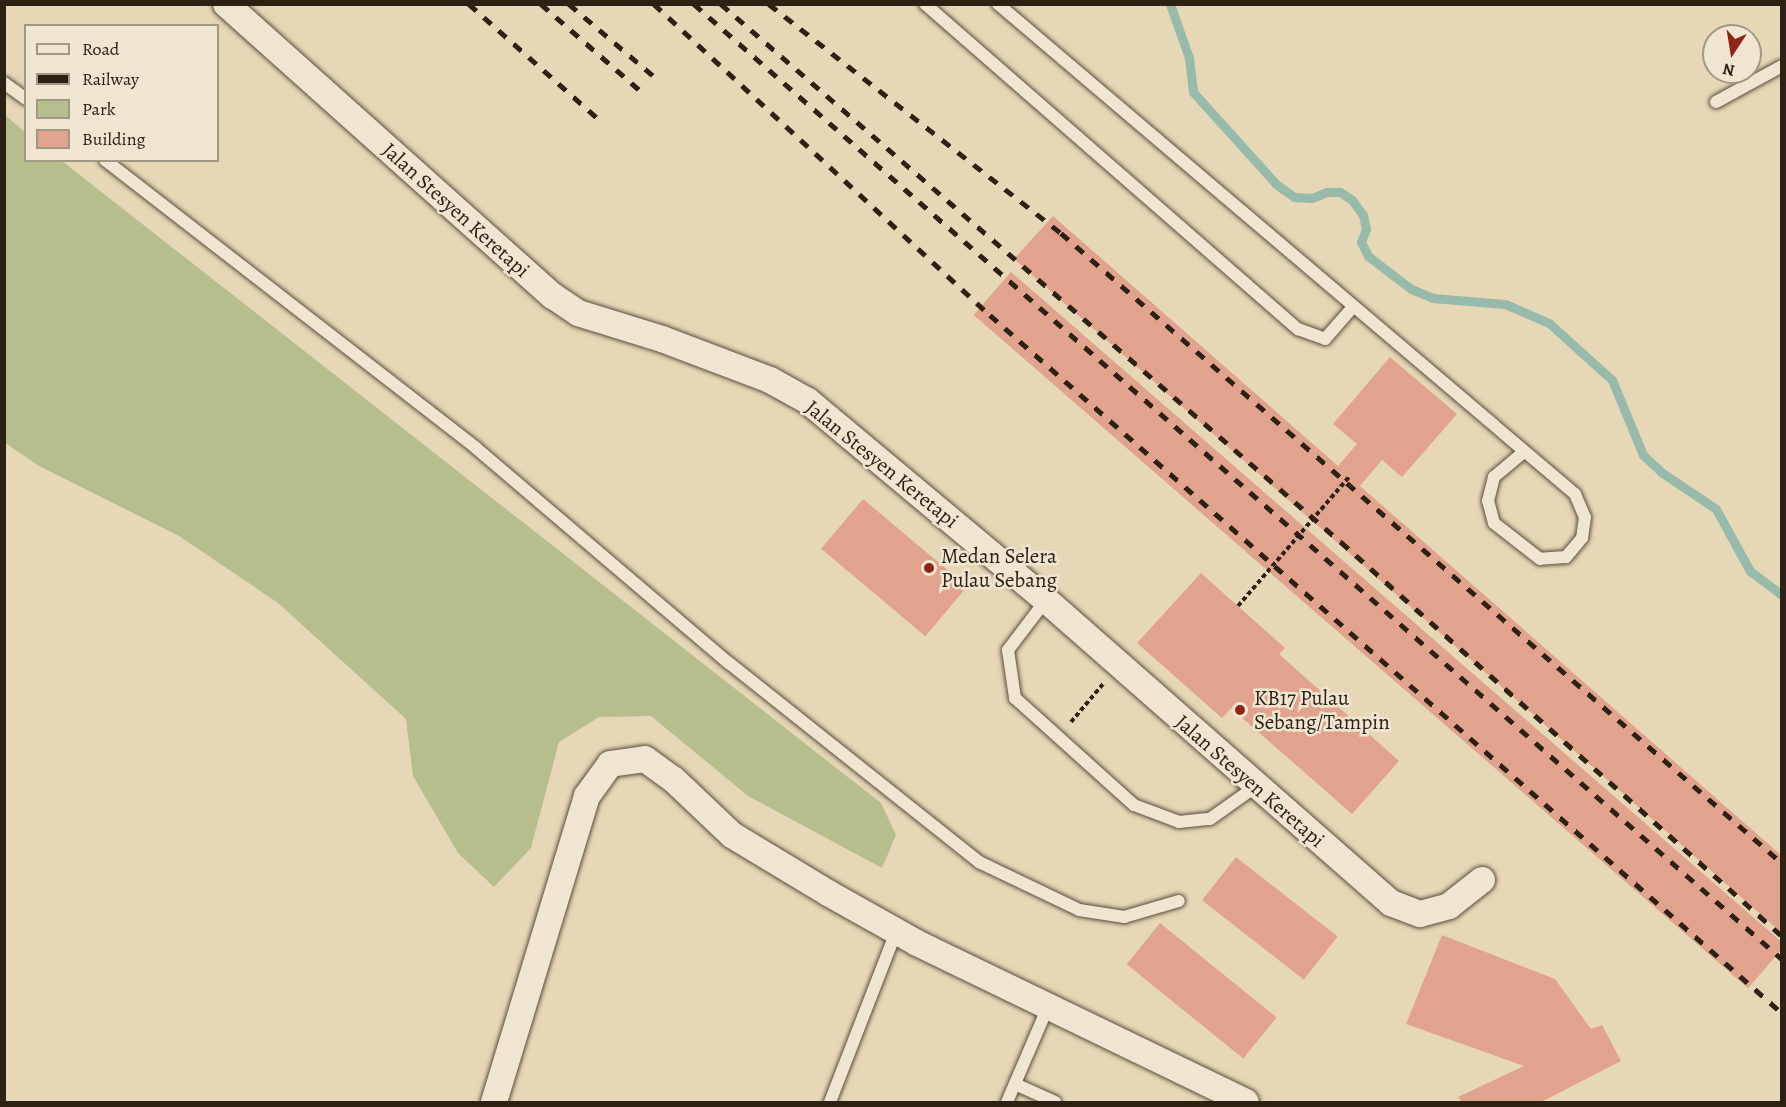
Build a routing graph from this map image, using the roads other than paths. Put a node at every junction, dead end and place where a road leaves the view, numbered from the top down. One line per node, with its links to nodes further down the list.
1 (226, 4): 11 (street, Jalan Stesyen Keretapi)
2 (925, 4): 9 (lane)
3 (998, 4): 9 (lane)
4 (1782, 66): 7 (lane)
5 (4, 83): 6 (lane)
6 (24, 98)
7 (1716, 102)
8 (108, 162): 14 (lane)
9 (1352, 308): 10 (lane)
10 (1524, 452): 10 (lane)
11 (1046, 600): 12 (street, Jalan Stesyen Keretapi); 12 (lane)
12 (1255, 787): 13 (street, Jalan Stesyen Keretapi)
13 (1482, 880)
14 (1179, 901)
15 (896, 932): 16 (street); 18 (street); 19 (lane)
16 (1048, 1007): 17 (lane); 22 (street)
17 (1015, 1084): 20 (lane); 21 (lane)
18 (494, 1102)
19 (830, 1102)
20 (1007, 1102)
21 (1055, 1102)
22 (1246, 1102)

